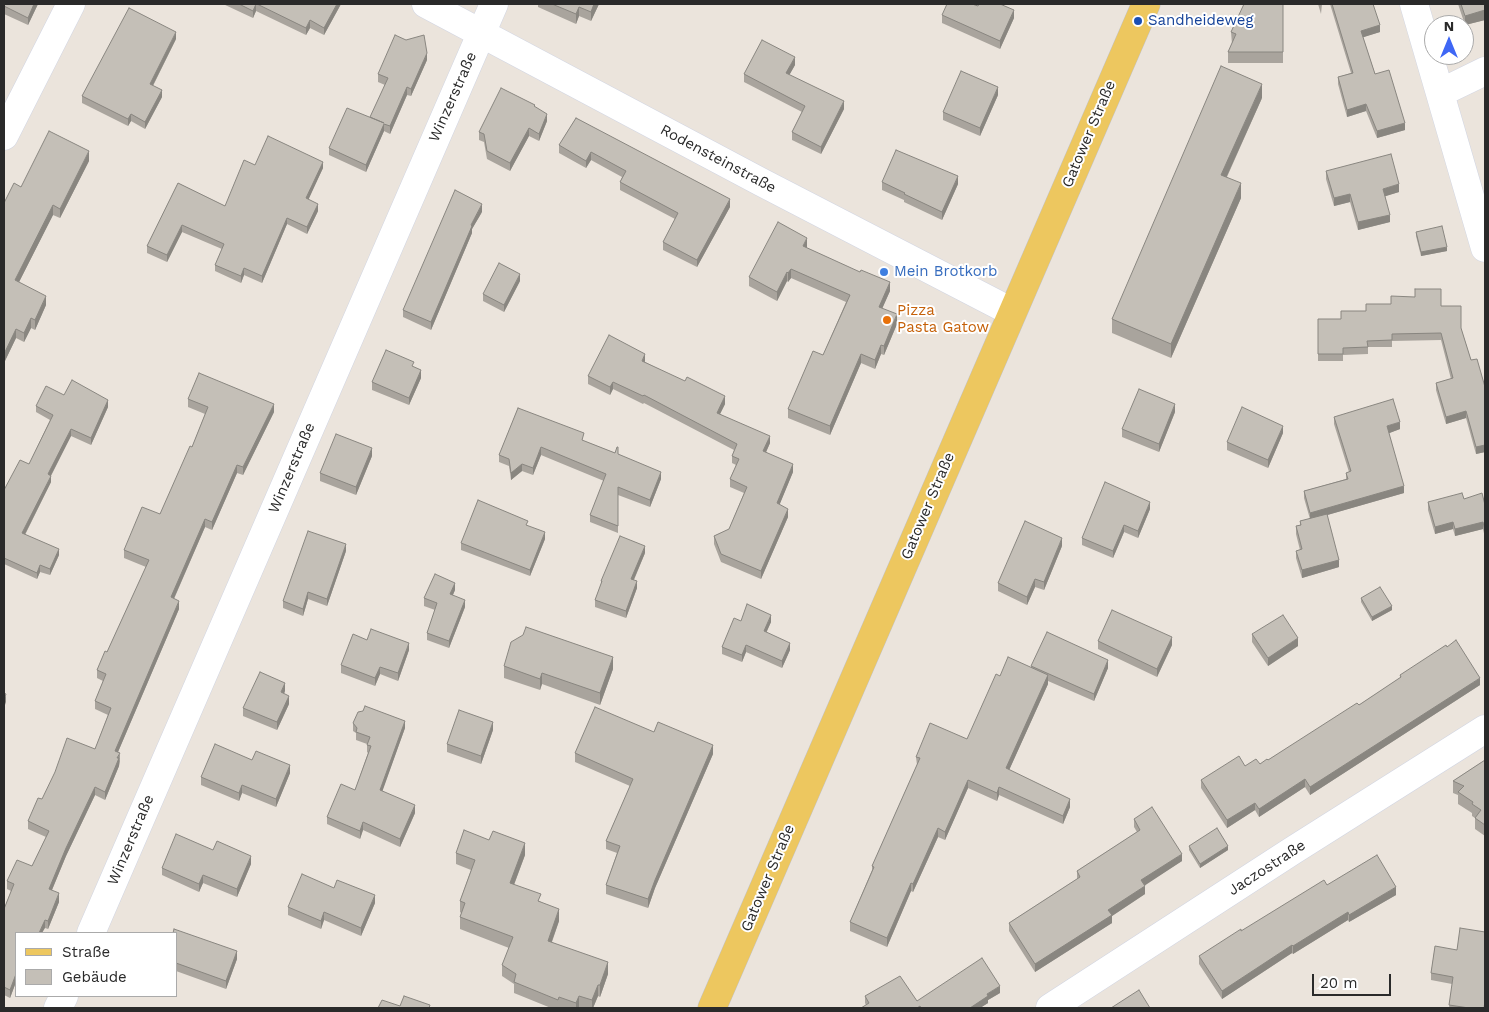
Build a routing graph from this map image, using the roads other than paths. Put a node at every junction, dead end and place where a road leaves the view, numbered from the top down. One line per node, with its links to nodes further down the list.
1 (71, 4): 9 (street)
2 (426, 4): 6 (street, Rodensteinstraße)
3 (494, 4): 6 (street, Winzerstraße)
4 (1146, 4): 11 (main road, Gatower Straße)
5 (1414, 4): 8 (street)
6 (481, 32): 11 (street, Rodensteinstraße); 13 (street, Winzerstraße)
7 (1485, 71): 8 (street)
8 (1440, 93): 10 (street)
9 (4, 136)
10 (1485, 248)
11 (1012, 312): 14 (main road, Gatower Straße)
12 (1485, 729): 15 (street, Jaczostraße)
13 (91, 932)
14 (712, 1008)
15 (1050, 1008)

